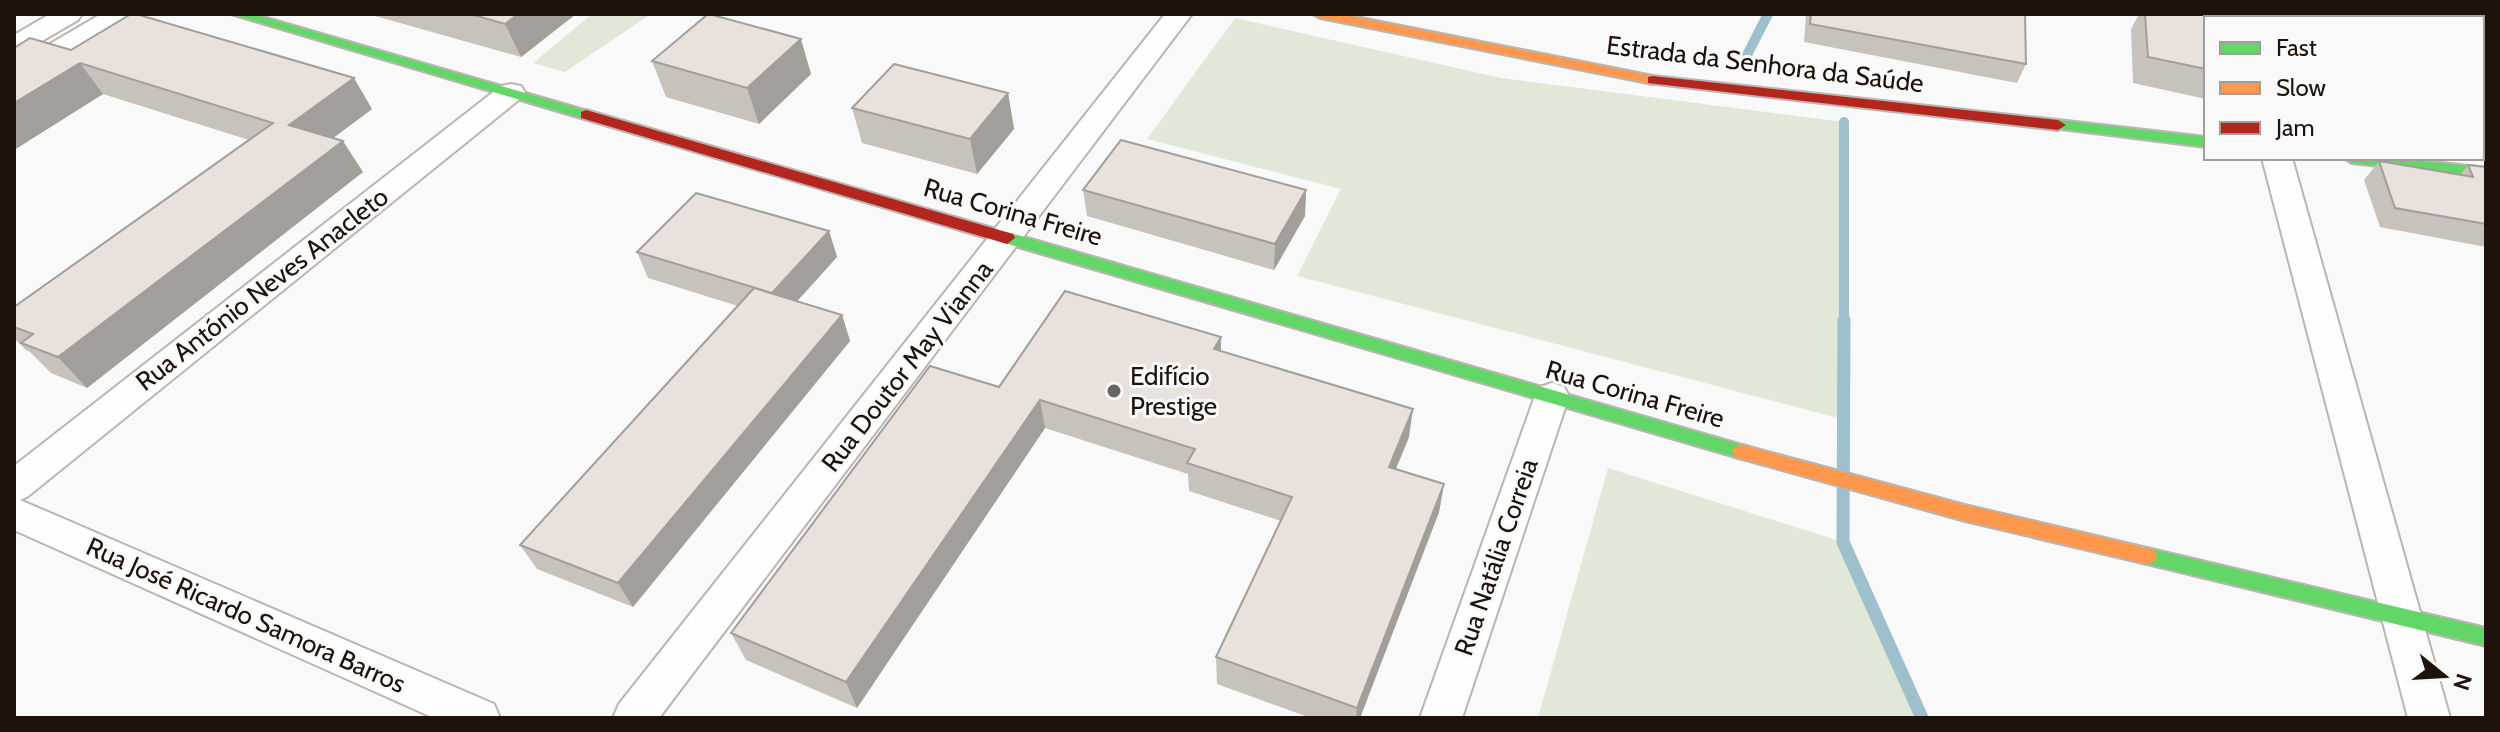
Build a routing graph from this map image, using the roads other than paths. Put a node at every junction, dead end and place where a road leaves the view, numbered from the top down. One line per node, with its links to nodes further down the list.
1 (69, 14): 6 (street)
2 (120, 14): 7 (street)
3 (238, 14): 8 (street, Rua Corina Freire)
4 (1179, 14): 13 (street, Rua Doutor May Vianna)
5 (1320, 14): 9 (street, Estrada da Senhora da Saúde)
6 (14, 46)
7 (14, 77)
8 (511, 92): 13 (street, Rua Corina Freire); 15 (street, Rua António Neves Anacleto)
9 (2204, 142)
10 (2278, 160): 17 (street)
11 (2370, 160): 12 (street)
12 (2486, 173)
13 (1007, 237): 14 (street, Rua Corina Freire); 20 (street, Rua Doutor May Vianna)
14 (1552, 396): 17 (street, Rua Corina Freire); 21 (street, Rua Natália Correia)
15 (14, 487)
16 (14, 513): 19 (street, Rua José Ricardo Samora Barros)
17 (2401, 617): 18 (street, Rua Corina Freire); 22 (street)
18 (2486, 637)
19 (479, 718)
20 (634, 718)
21 (1441, 718)
22 (2429, 718)

